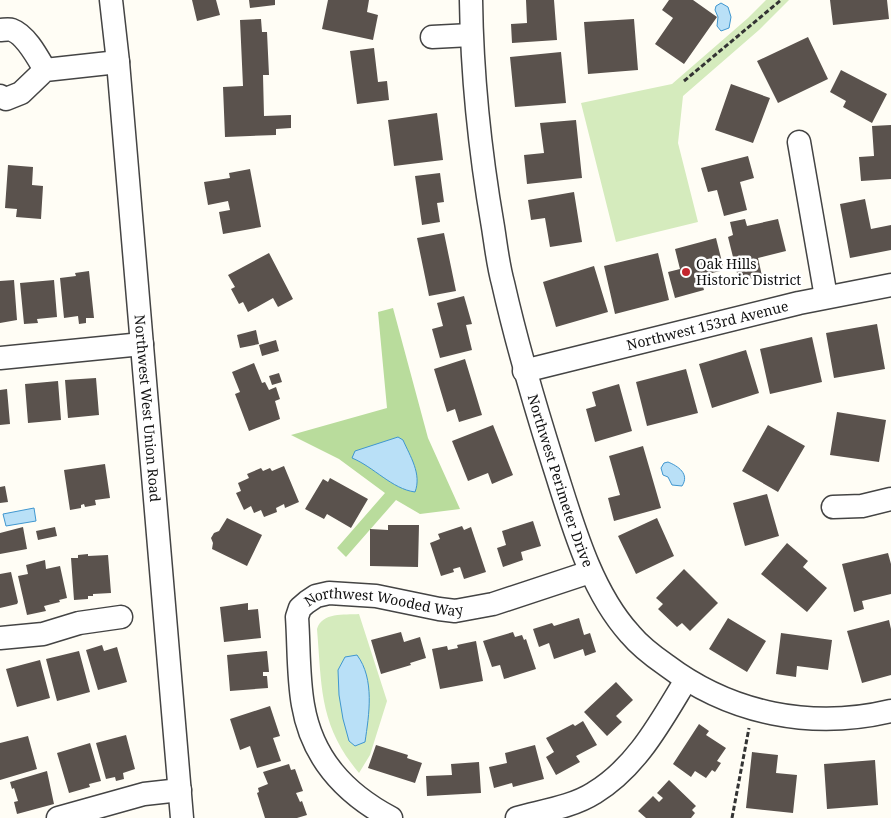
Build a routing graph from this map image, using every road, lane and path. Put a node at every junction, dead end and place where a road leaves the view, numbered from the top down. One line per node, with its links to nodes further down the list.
1 (111, 0): 7 (street, Northwest West Union Road)
2 (471, 0): 5 (street, Northwest Perimeter Drive)
3 (781, 0): 9 (path)
4 (0, 30): 8 (street)
5 (471, 36): 6 (street); 16 (street, Northwest Perimeter Drive)
6 (432, 37)
7 (118, 62): 8 (street); 14 (street, Northwest West Union Road)
8 (45, 70): 10 (street)
9 (684, 81)
10 (2, 100)
11 (799, 142): 13 (street)
12 (891, 285): 13 (street, Northwest 153rd Avenue)
13 (826, 298): 16 (street, Northwest 153rd Avenue)
14 (142, 344): 15 (street); 25 (street, Northwest West Union Road)
15 (0, 358)
16 (524, 371): 19 (street, Northwest Perimeter Drive)
17 (891, 498): 18 (street)
18 (833, 507)
19 (590, 572): 22 (street, Northwest Perimeter Drive); 28 (street, Northwest Wooded Way)
20 (121, 617): 21 (street)
21 (0, 638)
22 (686, 680): 23 (street, Northwest Perimeter Drive); 29 (street)
23 (752, 709): 24 (street, Northwest Perimeter Drive); 30 (path)
24 (891, 711)
25 (180, 790): 26 (street); 27 (street, Northwest West Union Road)
26 (58, 818)
27 (182, 818)
28 (391, 818)
29 (517, 818)
30 (732, 818)

